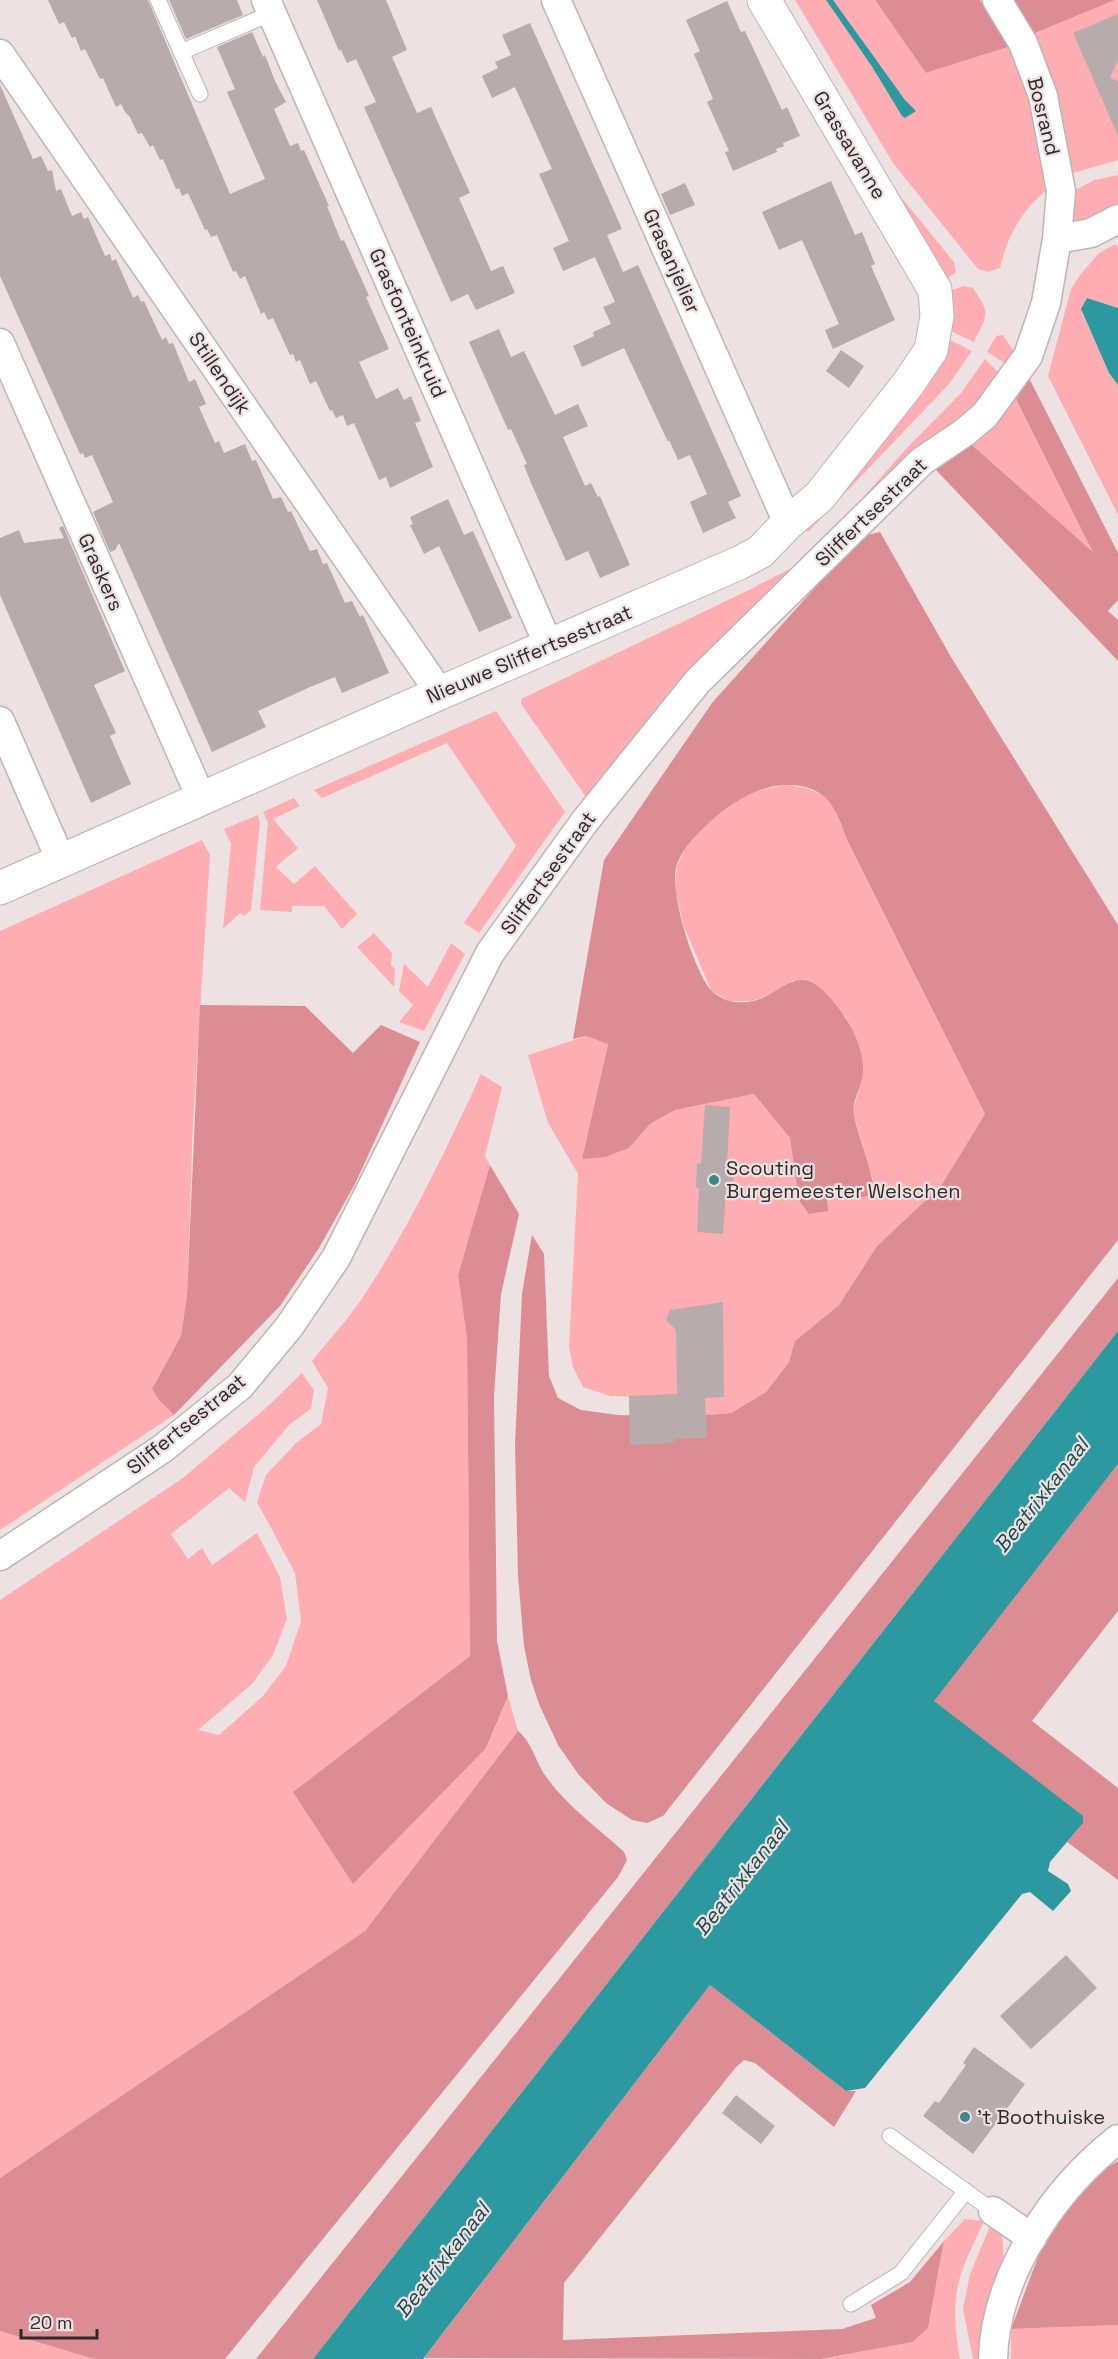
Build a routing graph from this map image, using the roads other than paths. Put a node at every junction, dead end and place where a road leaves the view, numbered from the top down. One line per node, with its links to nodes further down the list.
1 (158, 0): 6 (lane)
2 (556, 0): 13 (street, Grasanjelier)
3 (764, 0): 11 (street, Grassavanne)
4 (998, 0): 10 (street, Bosrand)
5 (269, 7): 6 (lane); 14 (street, Grasfonteinkruid)
6 (181, 52): 8 (lane)
7 (0, 54): 15 (street, Stillendijk)
8 (200, 94)
9 (1118, 219): 10 (street)
10 (1058, 239): 20 (street, Sliffertsestraat)
11 (935, 290): 13 (street, Nieuwe Sliffertsestraat)
12 (0, 343): 17 (street, Graskers)
13 (788, 523): 14 (street, Nieuwe Sliffertsestraat)
14 (549, 646): 15 (street, Nieuwe Sliffertsestraat)
15 (440, 693): 17 (street, Nieuwe Sliffertsestraat)
16 (0, 721): 18 (street)
17 (202, 800): 18 (street, Nieuwe Sliffertsestraat)
18 (61, 861): 19 (street, Nieuwe Sliffertsestraat)
19 (0, 888)
20 (0, 1556)
21 (890, 2136): 23 (lane)
22 (1118, 2139): 25 (street)
23 (966, 2191): 24 (lane); 26 (lane)
24 (993, 2211): 25 (street)
25 (1032, 2238): 27 (street)
26 (851, 2304)
27 (993, 2359)

